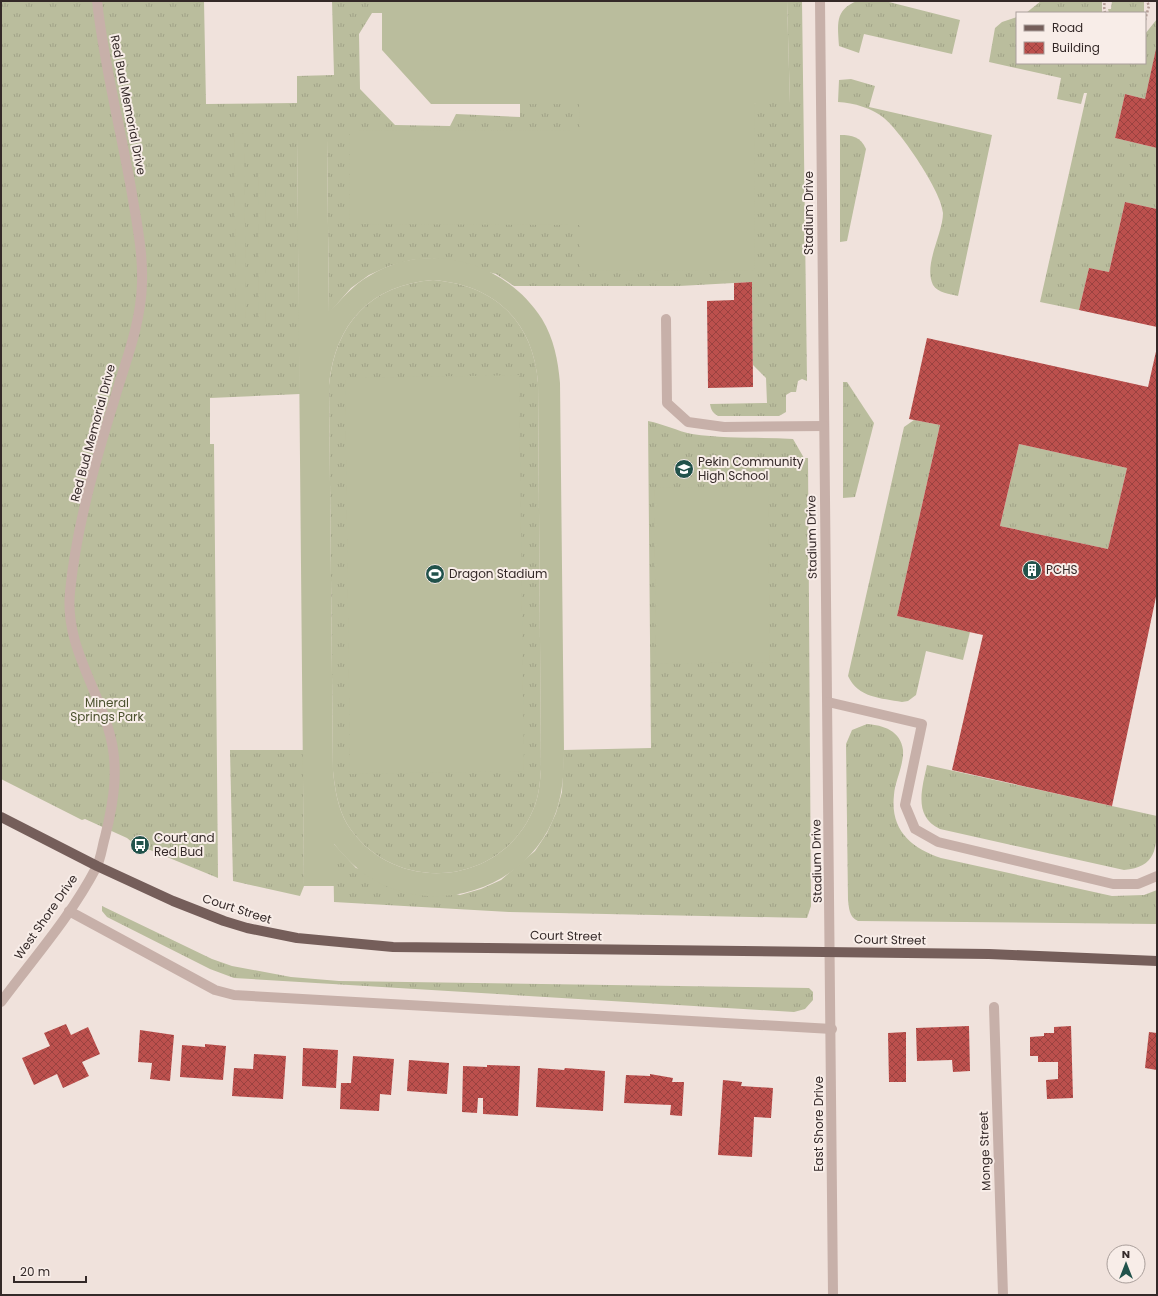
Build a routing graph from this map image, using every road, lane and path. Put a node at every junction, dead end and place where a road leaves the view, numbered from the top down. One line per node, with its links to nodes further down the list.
1 (97, 1): 11 (street, Red Bud Memorial Drive)
2 (820, 1): 8 (street, Stadium Drive)
3 (1105, 1): 5 (path)
4 (1147, 1): 6 (path)
5 (1105, 12)
6 (1146, 16)
7 (666, 318): 8 (street)
8 (824, 426): 9 (street, Stadium Drive)
9 (828, 702): 12 (street); 14 (street, Stadium Drive)
10 (1, 817): 11 (main road, Court Street)
11 (97, 866): 13 (street, West Shore Drive); 14 (main road, Court Street)
12 (1157, 876)
13 (69, 911): 16 (street, West Shore Drive); 18 (street)
14 (831, 953): 15 (main road, Court Street); 18 (street, East Shore Drive)
15 (1157, 960)
16 (1, 1002)
17 (994, 1007): 20 (street, Monge Street)
18 (832, 1029): 19 (street, East Shore Drive)
19 (833, 1295)
20 (1002, 1295)

